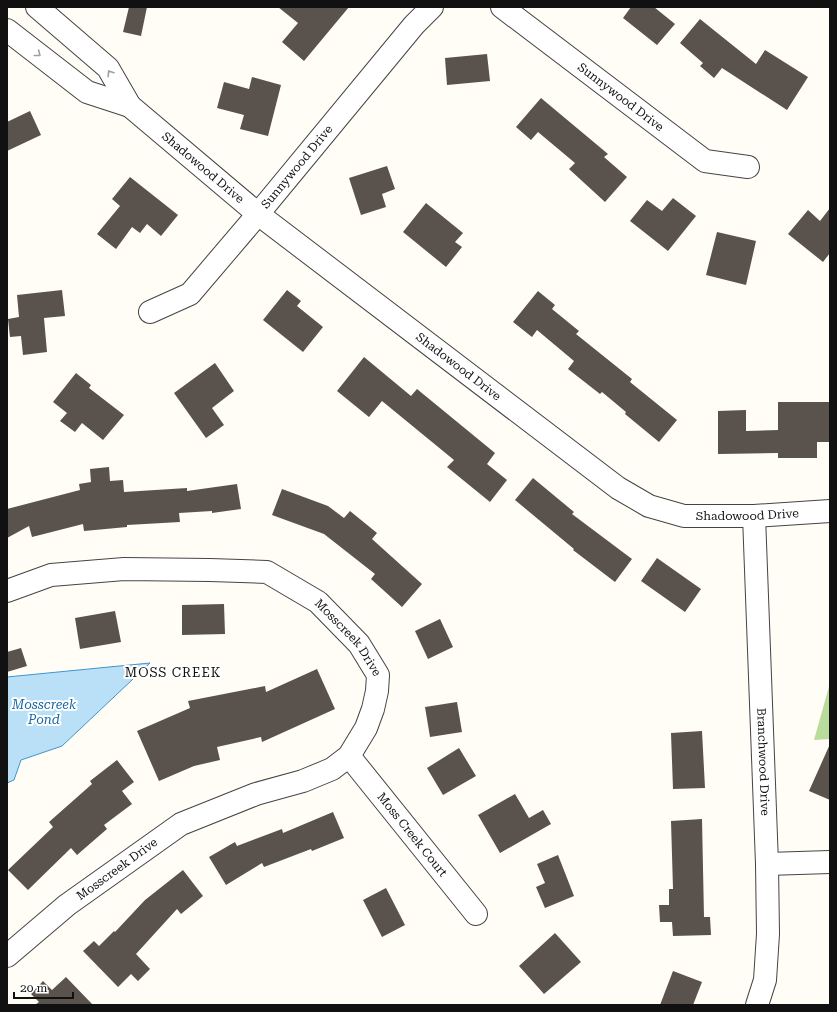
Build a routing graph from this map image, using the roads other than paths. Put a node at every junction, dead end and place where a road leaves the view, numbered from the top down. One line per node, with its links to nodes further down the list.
1 (38, 7): 5 (street, Shadowood Drive, one-way to 1)
2 (432, 7): 7 (street, Sunnywood Drive)
3 (502, 7): 6 (street, Sunnywood Drive)
4 (7, 30): 5 (street, Shadowood Drive, one-way to 5)
5 (130, 106): 7 (street, Shadowood Drive)
6 (748, 167)
7 (258, 214): 8 (street, Sunnywood Drive); 10 (street, Shadowood Drive)
8 (150, 312)
9 (830, 510): 10 (street, Shadowood Drive)
10 (754, 516): 14 (street, Branchwood Drive)
11 (7, 591): 12 (street, Mosscreek Drive)
12 (349, 756): 15 (street, Moss Creek Court); 16 (street, Mosscreek Drive)
13 (830, 862): 14 (street)
14 (767, 864): 17 (street, Branchwood Drive)
15 (476, 914)
16 (7, 956)
17 (757, 1005)

